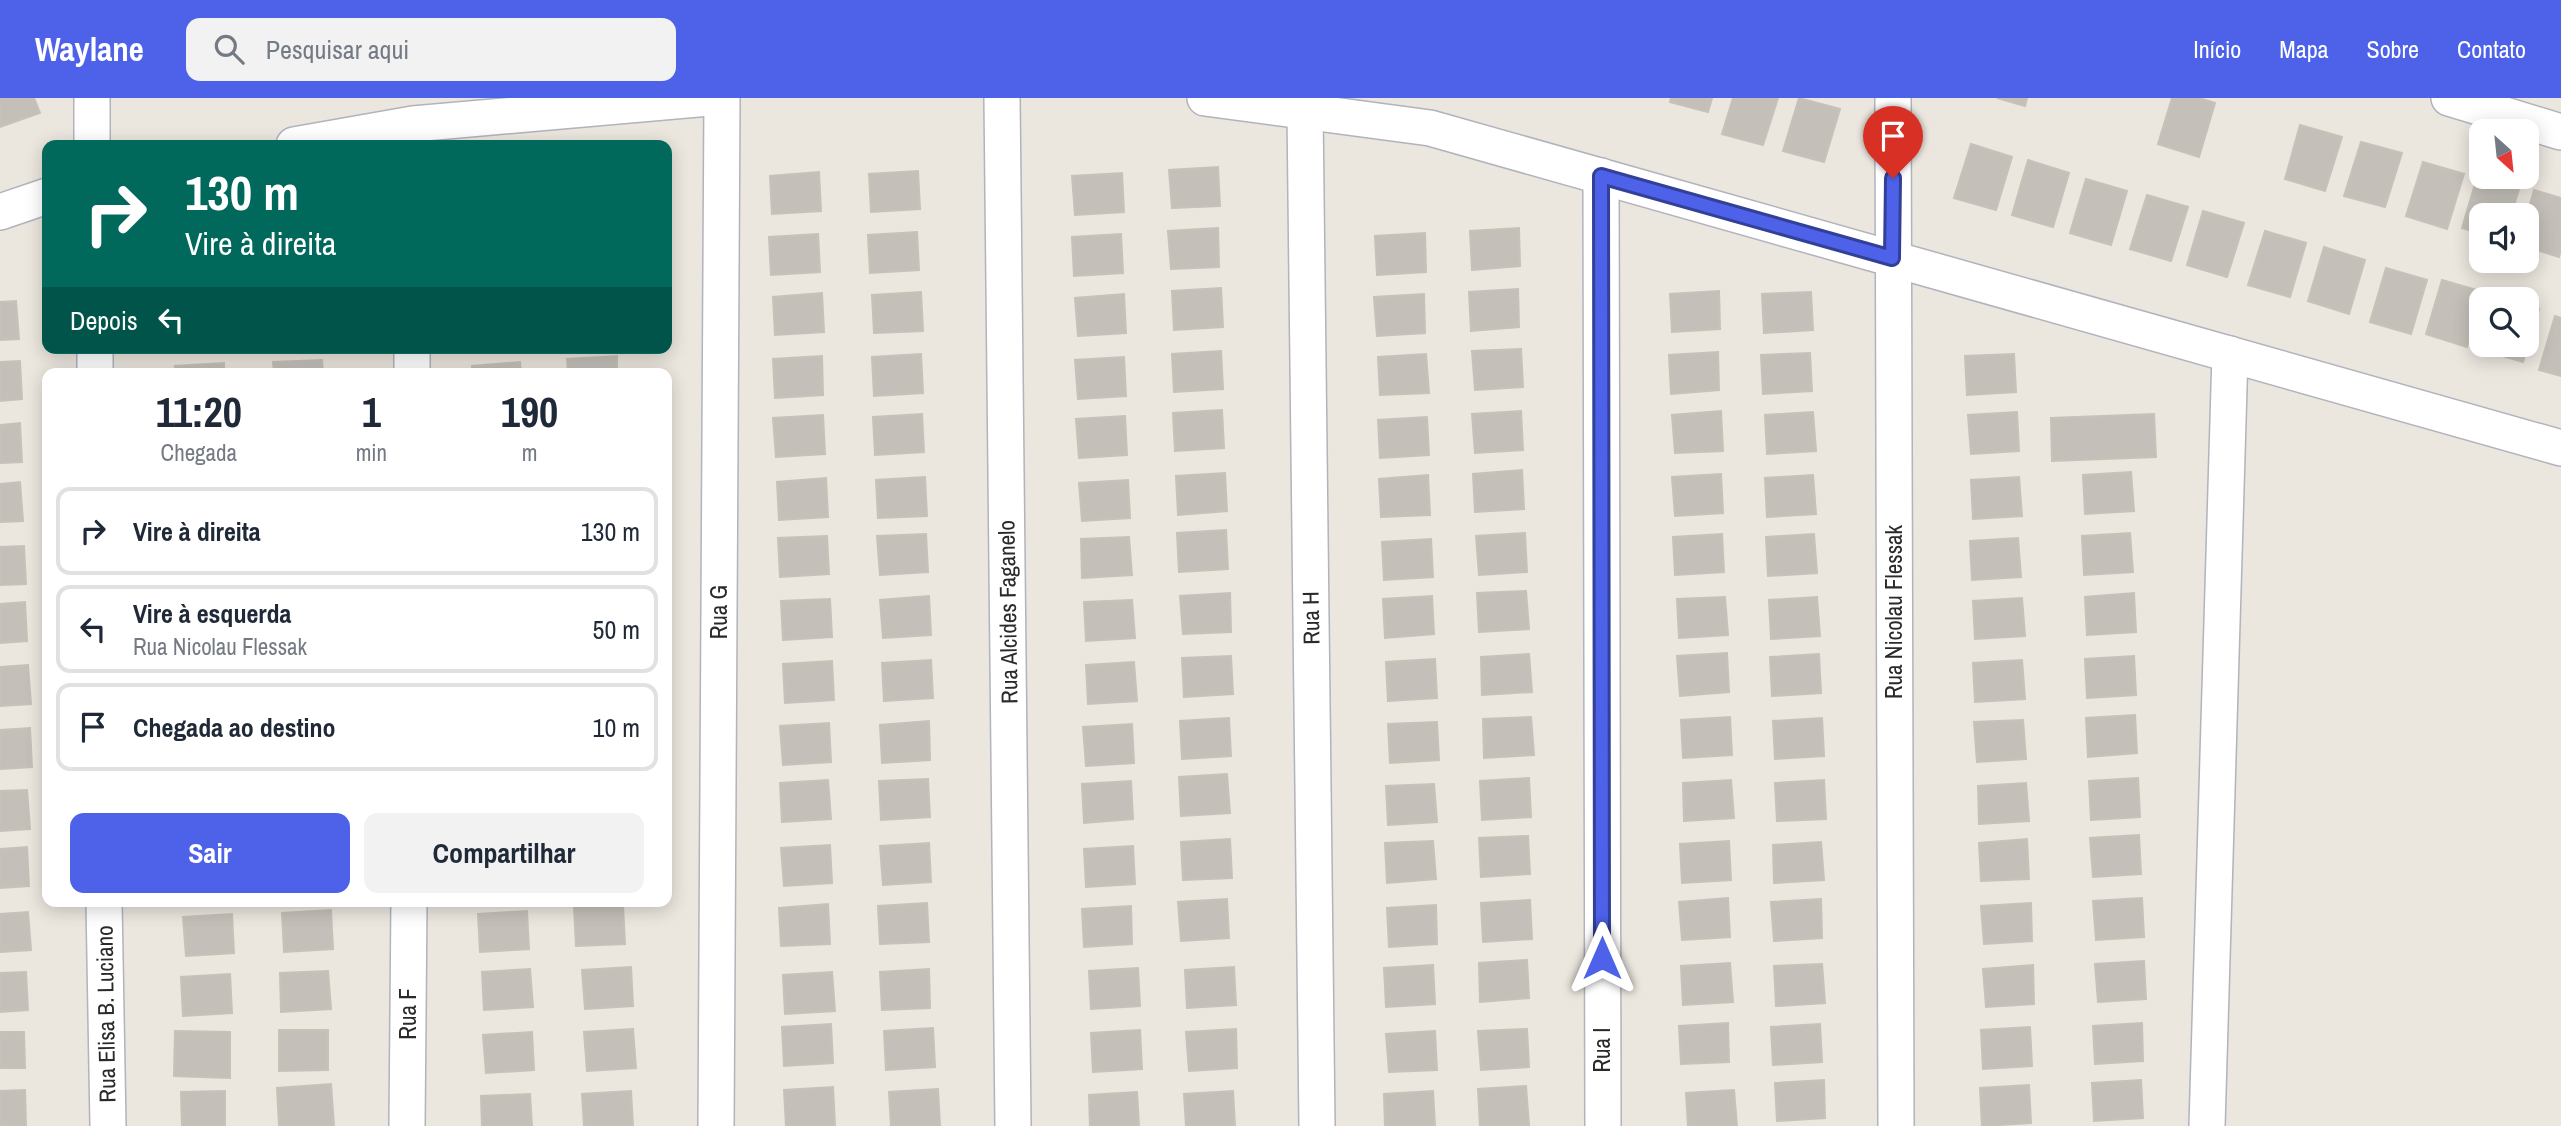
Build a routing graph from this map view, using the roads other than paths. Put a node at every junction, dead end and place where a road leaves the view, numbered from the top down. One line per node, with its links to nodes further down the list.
1 (92, 98): 11 (street)
2 (709, 98): 10 (street)
3 (722, 98): 23 (street, Rua G)
4 (1002, 98): 24 (street, Rua Alcides Faganelo)
5 (1205, 98): 8 (street)
6 (1893, 98): 16 (street, Rua Nicolau Flessak)
7 (2449, 98): 9 (street)
8 (1305, 111): 13 (street); 25 (street, Rua H)
9 (2561, 132)
10 (413, 135): 12 (street)
11 (92, 140)
12 (354, 140)
13 (1601, 176): 16 (street); 26 (street, Rua I)
14 (42, 198): 15 (street)
15 (0, 212)
16 (1892, 258): 17 (street); 27 (street, Rua Nicolau Flessak)
17 (2230, 354): 18 (street); 28 (street)
18 (2561, 448)
19 (104, 907): 21 (street, Rua Elisa B. Luciano)
20 (409, 907): 22 (street, Rua F)
21 (108, 1126)
22 (407, 1126)
23 (716, 1126)
24 (1013, 1126)
25 (1317, 1126)
26 (1602, 1126)
27 (1896, 1126)
28 (2207, 1126)

